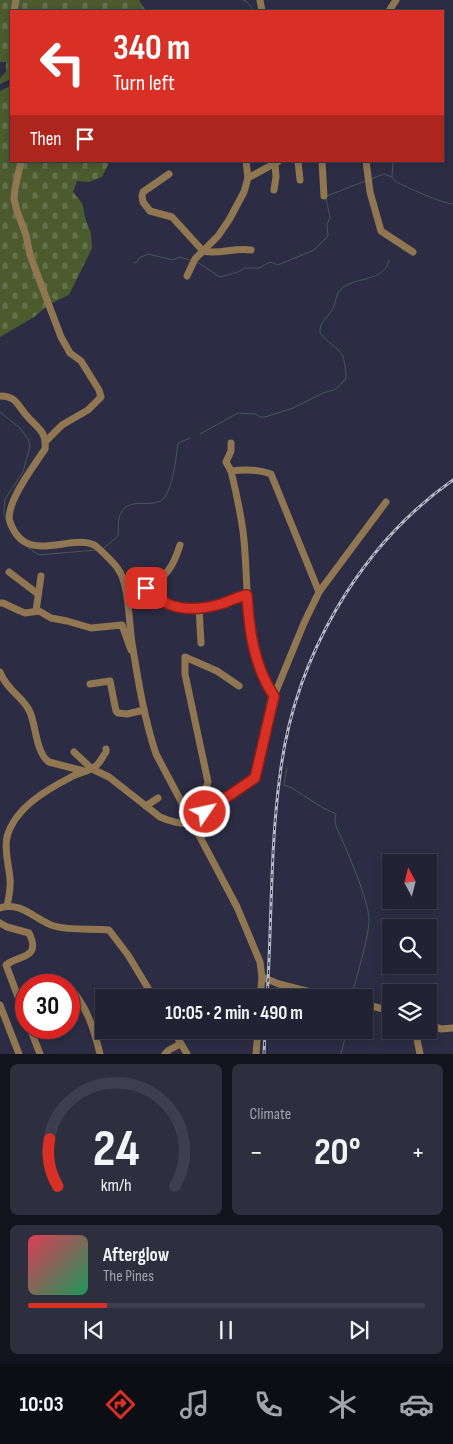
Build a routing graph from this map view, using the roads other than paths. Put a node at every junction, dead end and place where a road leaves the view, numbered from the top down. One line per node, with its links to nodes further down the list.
1 (21, 162): 17 (street)
2 (246, 162): 8 (street)
3 (275, 162): 8 (street); 10 (street)
4 (298, 162): 9 (street)
5 (322, 162): 11 (street)
6 (366, 162): 14 (street)
7 (169, 174): 12 (street)
8 (248, 178): 12 (street)
9 (300, 180)
10 (274, 190)
11 (324, 196)
12 (203, 250): 13 (street); 15 (street)
13 (250, 250)
14 (413, 252)
15 (187, 276)
16 (0, 396): 17 (street)
17 (46, 441): 31 (street)
18 (231, 443): 19 (street)
19 (232, 471): 24 (street); 26 (street)
20 (386, 502): 24 (street)
21 (180, 544): 28 (street)
22 (10, 572): 25 (street)
23 (41, 576): 25 (street)
24 (319, 592): 35 (street)
25 (38, 594): 29 (street)
26 (247, 595): 28 (street); 35 (street)
27 (0, 604): 29 (street)
28 (199, 608): 30 (street)
29 (36, 611): 31 (street)
30 (201, 643)
31 (135, 657): 36 (street)
32 (0, 672): 39 (street)
33 (90, 684): 36 (street)
34 (239, 686): 42 (street)
35 (274, 696): 42 (street)
36 (144, 710): 43 (street)
37 (106, 749): 39 (street)
38 (74, 752): 39 (street)
39 (88, 770): 41 (street); 44 (street)
40 (158, 798): 41 (street)
41 (146, 806): 43 (street)
42 (205, 812): 43 (street)
43 (194, 824): 46 (street)
44 (4, 907): 48 (street)
45 (0, 923): 47 (street)
46 (262, 978): 49 (street); 50 (street)
47 (15, 989)
48 (148, 989)
49 (261, 989)
50 (298, 989)
51 (80, 1003): 62 (street)
52 (0, 1004): 60 (street)
53 (437, 1027): 54 (street)
54 (453, 1028)
55 (34, 1039): 61 (street)
56 (178, 1039): 59 (street)
57 (257, 1039): 65 (street)
58 (418, 1039): 66 (street)
59 (180, 1044): 63 (street); 64 (street)
60 (19, 1054)
61 (40, 1054)
62 (100, 1054)
63 (165, 1054)
64 (187, 1054)
65 (256, 1054)
66 (420, 1054)

